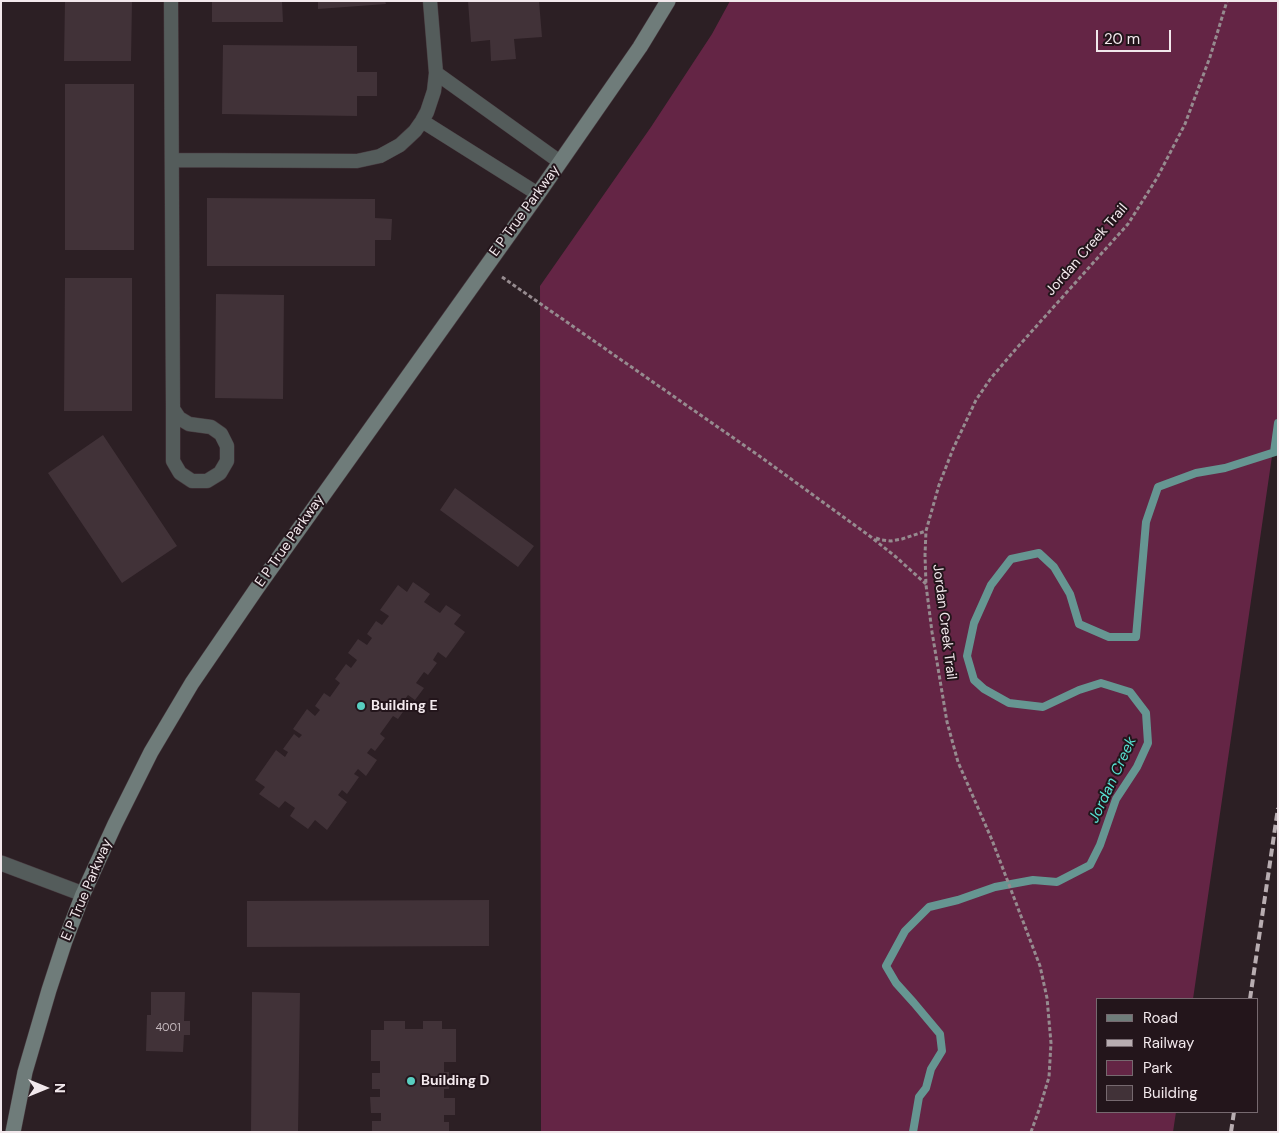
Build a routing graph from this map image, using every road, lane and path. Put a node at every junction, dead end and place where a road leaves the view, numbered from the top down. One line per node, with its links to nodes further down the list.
1 (171, 1): 7 (lane)
2 (430, 1): 5 (lane)
3 (668, 1): 8 (main road, E P True Parkway)
4 (1227, 1): 12 (path, Jordan Creek Trail)
5 (436, 73): 6 (lane); 8 (lane)
6 (422, 121): 7 (lane); 9 (lane)
7 (172, 160): 11 (lane)
8 (560, 162): 9 (main road, E P True Parkway)
9 (538, 194): 10 (main road, E P True Parkway)
10 (486, 266): 13 (path); 16 (main road, E P True Parkway)
11 (172, 409): 11 (lane)
12 (926, 531): 13 (path); 14 (path, Jordan Creek Trail)
13 (871, 537): 14 (path)
14 (926, 585): 18 (path, Jordan Creek Trail)
15 (1, 863): 16 (street)
16 (83, 894): 17 (main road, E P True Parkway)
17 (13, 1132)
18 (1031, 1132)

